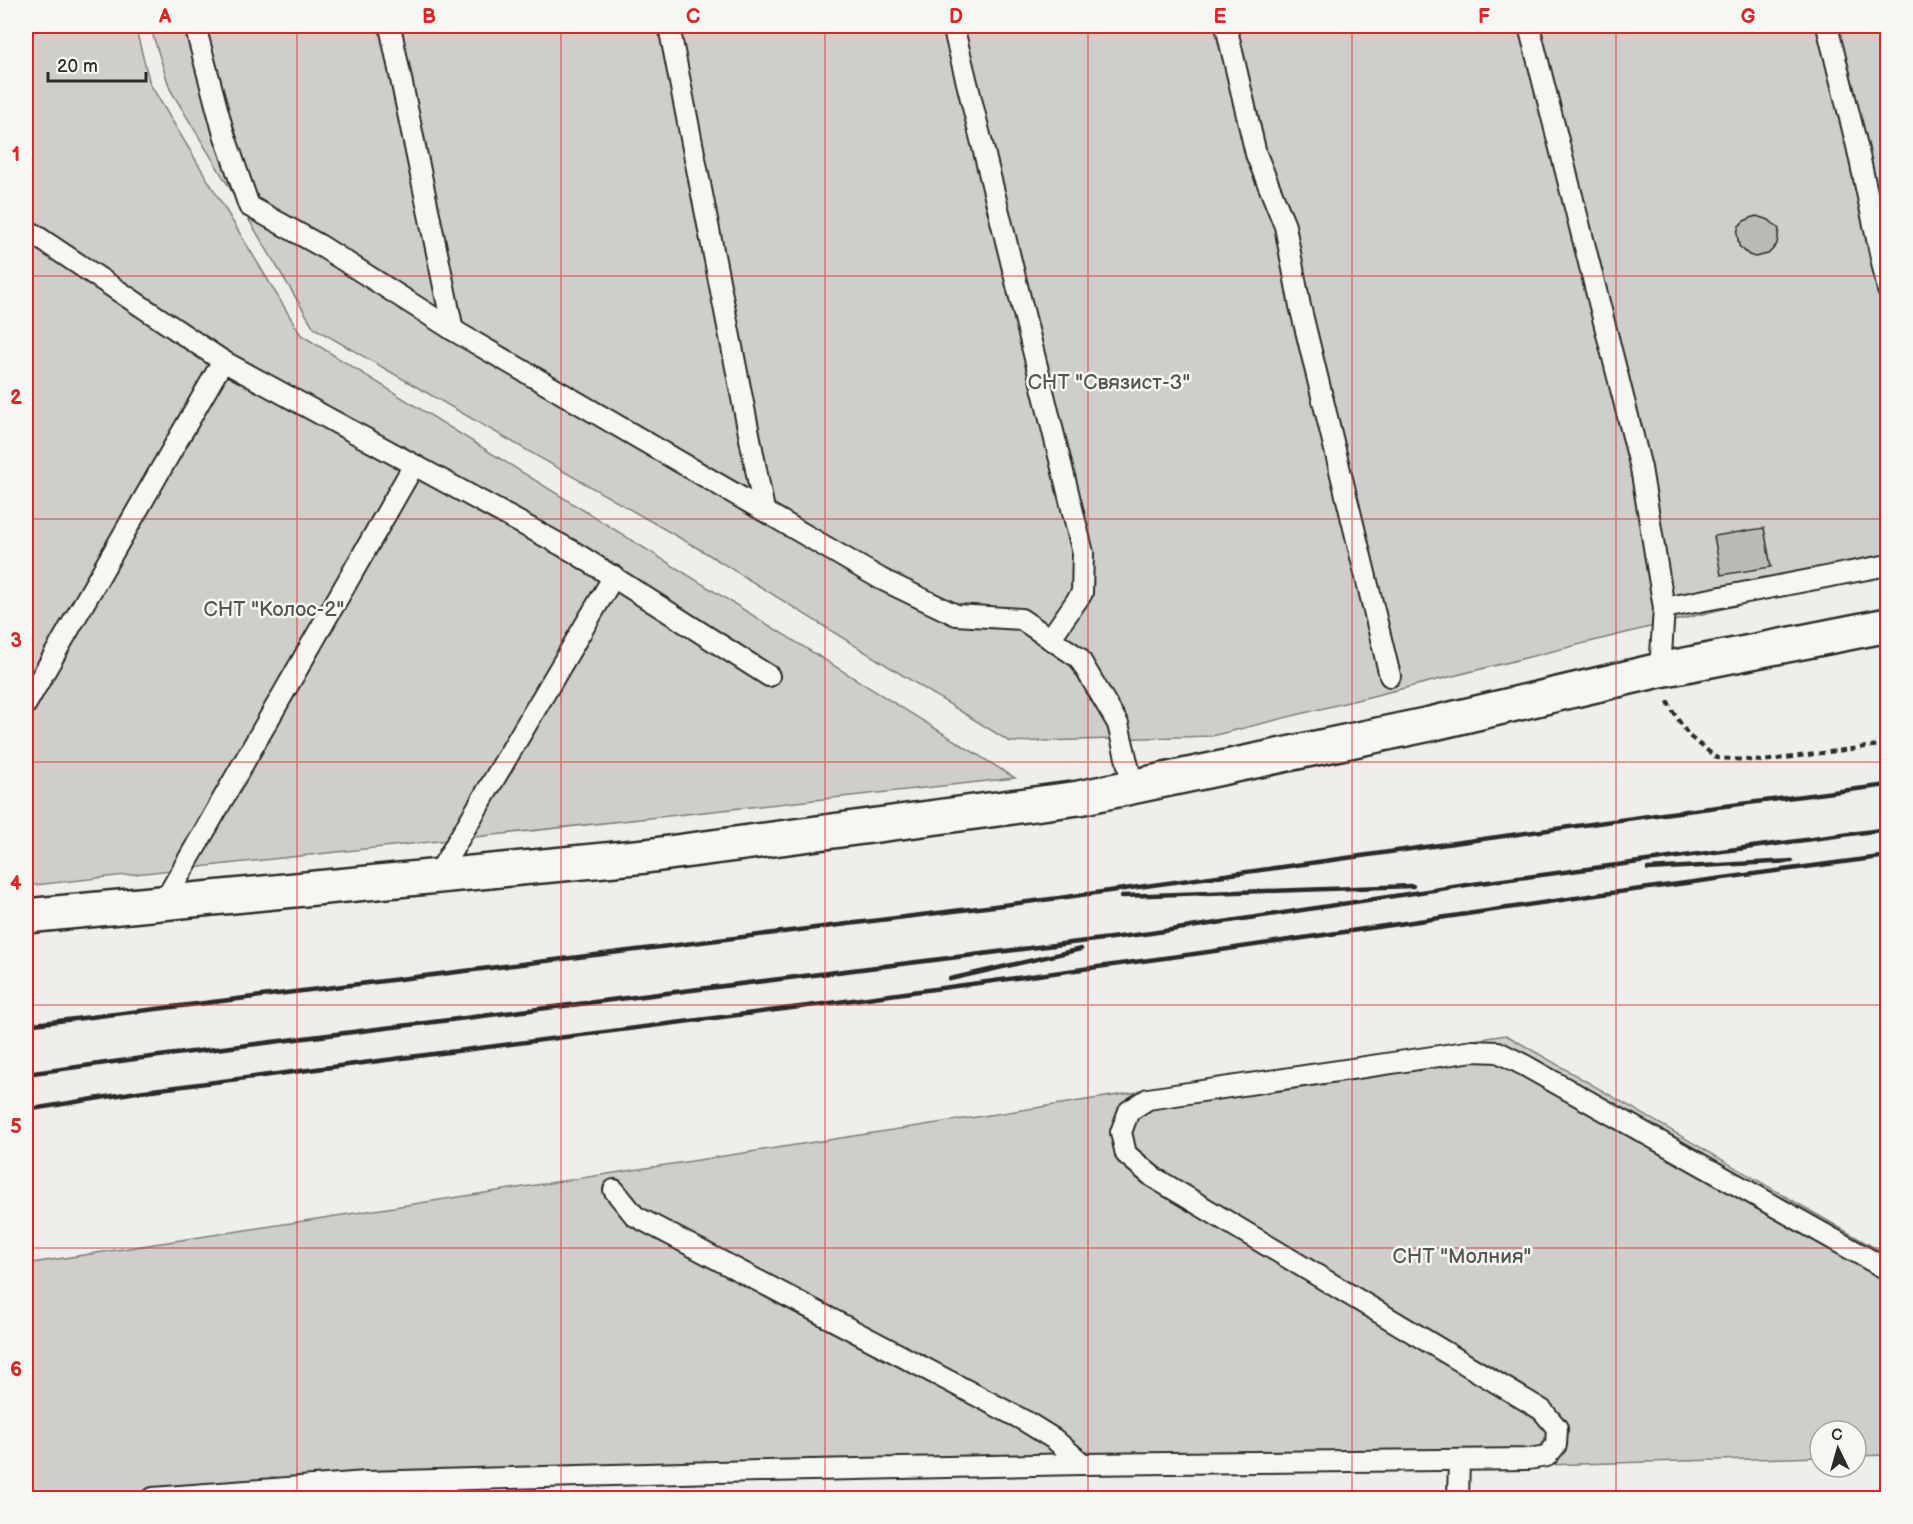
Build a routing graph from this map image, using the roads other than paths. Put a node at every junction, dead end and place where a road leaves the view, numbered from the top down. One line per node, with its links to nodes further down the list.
1 (195, 26): 10 (lane)
2 (390, 26): 10 (lane)
3 (669, 26): 13 (lane)
4 (953, 26): 18 (lane)
5 (1226, 26): 21 (lane)
6 (1529, 26): 16 (lane)
7 (1827, 26): 9 (lane)
8 (26, 229): 11 (lane)
9 (1887, 290)
10 (453, 330): 13 (lane)
11 (223, 361): 12 (lane); 22 (lane)
12 (414, 465): 15 (lane); 25 (lane)
13 (764, 510): 18 (lane)
14 (1887, 565): 16 (lane)
15 (614, 576): 20 (lane); 24 (lane)
16 (1664, 608): 19 (lane)
17 (1887, 625): 19 (street)
18 (1050, 639): 23 (lane)
19 (1660, 670): 23 (street)
20 (769, 676)
21 (1390, 676)
22 (26, 704)
23 (1133, 787): 24 (street)
24 (437, 876): 25 (street)
25 (164, 902): 26 (street)
26 (26, 916)
27 (614, 1190): 30 (lane)
28 (1887, 1270): 29 (lane)
29 (1459, 1460): 30 (lane); 32 (lane)
30 (1083, 1464): 31 (lane)
31 (153, 1498)
32 (1458, 1498)

